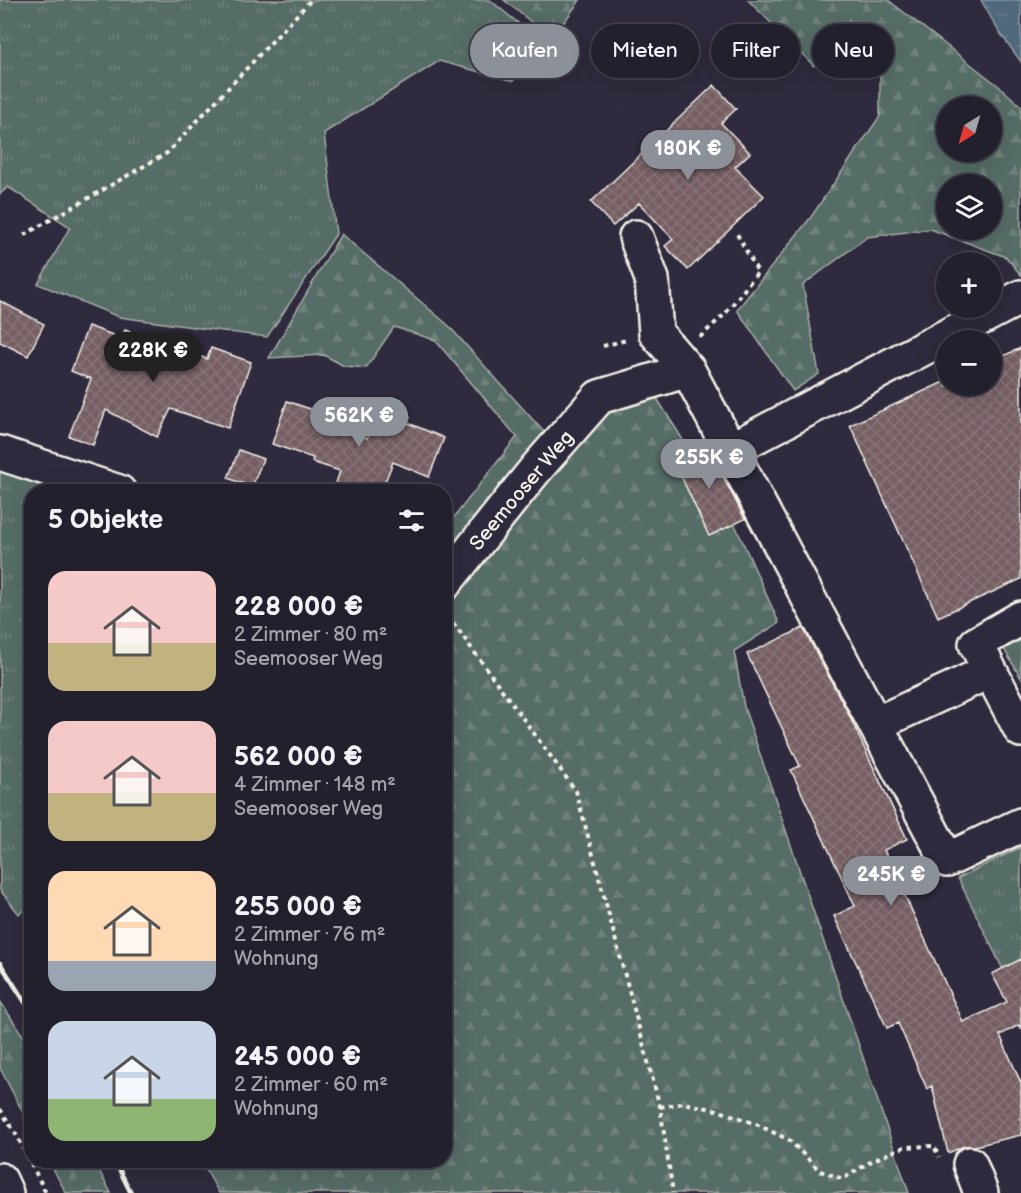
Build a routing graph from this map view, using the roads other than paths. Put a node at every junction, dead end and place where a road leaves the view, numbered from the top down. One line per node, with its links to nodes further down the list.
1 (636, 237): 3 (street)
2 (1021, 297): 4 (street)
3 (682, 364): 4 (street); 7 (street, Seemooser Weg)
4 (730, 450): 10 (street)
5 (0, 453): 6 (street)
6 (94, 484)
7 (452, 574)
8 (1021, 618): 9 (street)
9 (990, 671): 10 (street); 11 (street)
10 (876, 724): 12 (street)
11 (1021, 730)
12 (1021, 825)
13 (0, 1180): 14 (street)
14 (6, 1193)

